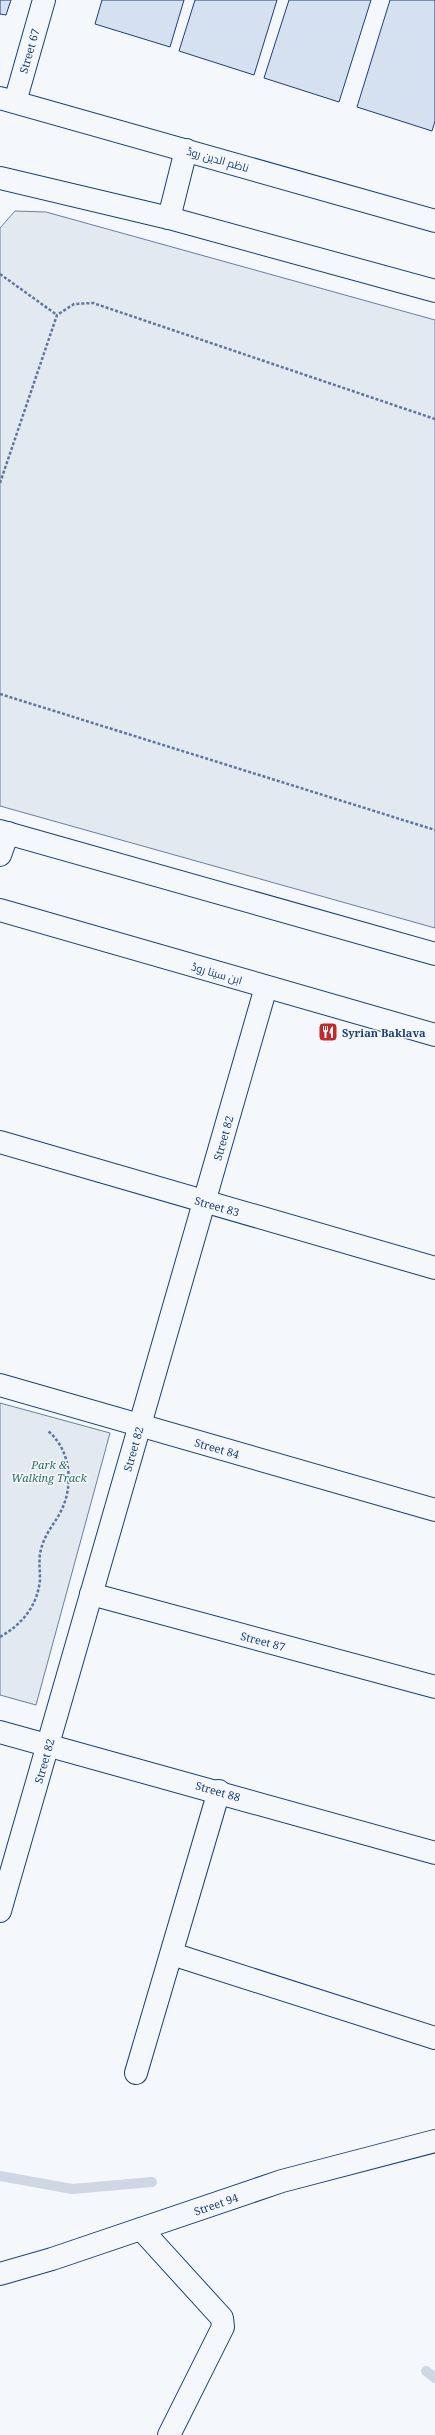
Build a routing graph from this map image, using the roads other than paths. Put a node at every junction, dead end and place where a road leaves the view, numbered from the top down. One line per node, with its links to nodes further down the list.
1 (44, 0): 2 (street, Street 67)
2 (8, 100): 3 (street, ناظم الدین روڈ)
3 (186, 150): 5 (street); 6 (street, ناظم الدین روڈ)
4 (2, 184): 5 (street)
5 (169, 218): 7 (street)
6 (435, 221)
7 (435, 291)
8 (4, 832): 9 (street); 11 (street)
9 (0, 855)
10 (0, 910): 12 (street, ابن سینا روڈ)
11 (435, 954)
12 (266, 987): 13 (street, ابن سینا روڈ); 15 (street, Street 82)
13 (435, 1035)
14 (0, 1142): 15 (street, Street 83)
15 (205, 1202): 16 (street, Street 83); 18 (street, Street 82)
16 (435, 1268)
17 (0, 1385): 18 (street, Street 84)
18 (140, 1426): 19 (street, Street 84); 20 (street, Street 82)
19 (435, 1510)
20 (92, 1594): 21 (street, Street 87); 23 (street, Street 82)
21 (435, 1687)
22 (0, 1732): 23 (street, Street 88)
23 (49, 1745): 24 (street, Street 88); 26 (street, Street 82)
24 (219, 1791): 25 (street, Street 88); 27 (street)
25 (435, 1853)
26 (0, 1911)
27 (172, 1954): 28 (street); 29 (street)
28 (435, 2038)
29 (136, 2073)
30 (435, 2141): 31 (street, Street 94)
31 (141, 2229): 32 (street, Street 94); 33 (street)
32 (0, 2274)
33 (169, 2435)

